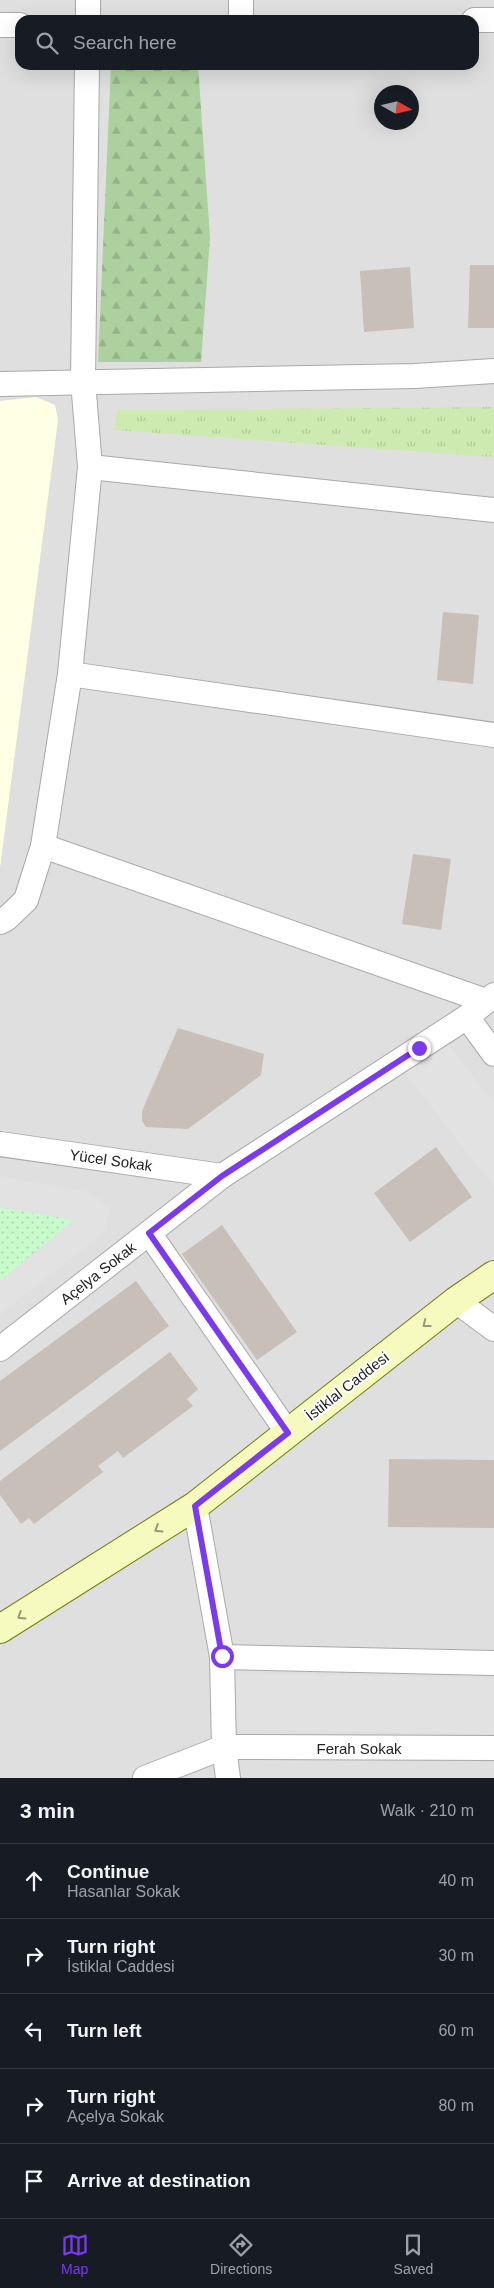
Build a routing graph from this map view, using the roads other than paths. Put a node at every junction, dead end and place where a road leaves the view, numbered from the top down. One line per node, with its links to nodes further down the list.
1 (88, 0): 3 (street)
2 (241, 0): 4 (street)
3 (88, 15)
4 (241, 15)
5 (479, 20): 6 (street)
6 (494, 20)
7 (0, 25): 8 (street)
8 (15, 25)
9 (87, 70): 11 (street)
10 (494, 371): 11 (street)
11 (83, 381): 12 (street); 13 (street)
12 (0, 384)
13 (90, 467): 14 (street); 15 (street)
14 (494, 510)
15 (70, 674): 16 (street); 17 (street)
16 (494, 735)
17 (43, 846): 18 (street); 19 (street)
18 (0, 922)
19 (490, 998): 20 (street, Açelya Sokak)
20 (467, 1017): 21 (street); 23 (street, Açelya Sokak)
21 (494, 1054)
22 (0, 1144): 23 (street, Yücel Sokak)
23 (222, 1176): 24 (street, Açelya Sokak)
24 (149, 1233): 28 (street, Açelya Sokak); 29 (street)
25 (494, 1275): 26 (main road, İstiklal Caddesi)
26 (456, 1301): 27 (street); 29 (main road, İstiklal Caddesi, one-way to 29)
27 (494, 1329)
28 (0, 1349)
29 (288, 1433): 30 (main road, İstiklal Caddesi)
30 (195, 1506): 31 (main road, İstiklal Caddesi, one-way to 31); 32 (street)
31 (0, 1629)
32 (222, 1656): 33 (street); 34 (street)
33 (494, 1662)
34 (224, 1747): 35 (street, Ferah Sokak); 36 (street); 37 (street)
35 (494, 1748)
36 (145, 1778)
37 (228, 1778)

